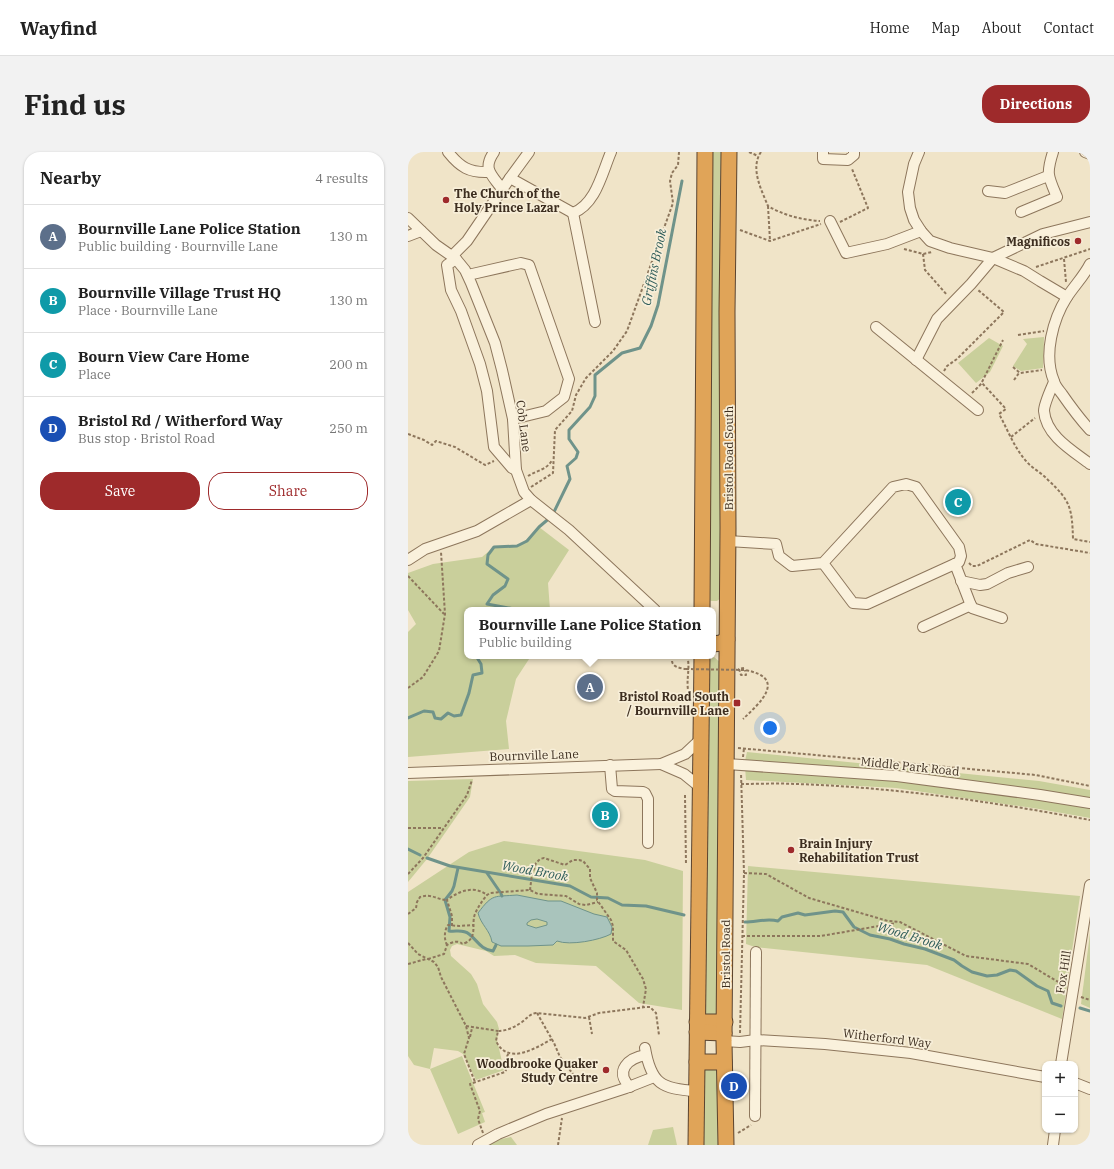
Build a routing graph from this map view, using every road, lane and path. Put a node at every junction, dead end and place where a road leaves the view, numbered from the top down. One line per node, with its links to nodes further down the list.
1 (448, 152): 17 (street)
2 (494, 152): 17 (street)
3 (529, 152): 19 (street)
4 (610, 152): 24 (street)
5 (679, 152): 69 (path)
6 (705, 152): 88 (highway, Bristol Road South)
7 (729, 152): 75 (highway, Bristol Road South)
8 (749, 152): 15 (path)
9 (761, 152): 15 (path)
10 (823, 152): 16 (street)
11 (919, 152): 30 (street)
12 (1052, 152): 18 (street)
13 (1085, 152): 14 (street)
14 (1090, 154)
15 (758, 156): 22 (path)
16 (851, 156): 27 (path)
17 (489, 172): 20 (street)
18 (1048, 176): 21 (street); 23 (street)
19 (510, 178): 20 (street); 24 (street)
20 (502, 189): 37 (street)
21 (988, 191)
22 (768, 206): 27 (path); 32 (path)
23 (1021, 212)
24 (573, 213): 46 (street)
25 (408, 218): 29 (street, Cob Lane)
26 (1090, 222): 38 (street)
27 (831, 223): 32 (path); 33 (street)
28 (740, 230): 32 (path)
29 (421, 231): 31 (street); 37 (street, Cob Lane)
30 (921, 231): 33 (street); 34 (street)
31 (408, 236)
32 (770, 241)
33 (887, 244): 36 (path)
34 (950, 248): 36 (path); 38 (street)
35 (1090, 250): 39 (path)
36 (923, 254): 45 (path)
37 (454, 258): 42 (street, Cob Lane); 68 (street)
38 (993, 258): 41 (street); 43 (street)
39 (1064, 259): 41 (path); 44 (path)
40 (1089, 270): 44 (street)
41 (1024, 271): 44 (street)
42 (468, 275): 64 (street, Cob Lane); 64 (street)
43 (971, 284): 45 (street); 57 (path)
44 (1067, 297): 48 (street)
45 (954, 302): 53 (street)
46 (595, 322)
47 (876, 327): 53 (street)
48 (1052, 330): 49 (path); 55 (street)
49 (1018, 335)
50 (1003, 340): 51 (path)
51 (995, 356): 52 (path); 60 (path)
52 (1000, 358)
53 (916, 360): 57 (street)
54 (1013, 367): 56 (path)
55 (1051, 368): 56 (path); 59 (street)
56 (1020, 373): 58 (path)
57 (940, 379): 61 (street)
58 (1014, 380)
59 (1054, 382): 63 (street); 65 (street)
60 (982, 383): 61 (path); 67 (path)
61 (966, 400): 62 (street)
62 (978, 410)
63 (1044, 410): 67 (path); 70 (street)
64 (513, 419): 71 (street, Cob Lane)
65 (1090, 430)
66 (408, 434): 68 (path)
67 (1011, 437): 76 (path)
68 (504, 457): 71 (street)
69 (553, 459): 72 (path); 73 (path)
70 (1090, 464)
71 (516, 470): 72 (street, Cob Lane)
72 (520, 481): 73 (street, Cob Lane)
73 (524, 492): 74 (street, Cob Lane)
74 (531, 500): 77 (street); 87 (street, Cob Lane)
75 (728, 542): 81 (street); 85 (highway, Bristol Road South)
76 (1090, 542)
77 (441, 543): 79 (street); 90 (path)
78 (1090, 553): 80 (path)
79 (408, 560)
80 (958, 561): 81 (street); 81 (street); 84 (street)
81 (823, 563)
82 (1028, 567): 84 (street)
83 (408, 576): 90 (path)
84 (961, 581): 86 (street)
85 (727, 602): 89 (highway); 92 (highway, Bristol Road South)
86 (971, 605): 91 (street); 93 (street)
87 (652, 607)
88 (702, 607)
89 (716, 608)
90 (444, 614): 100 (path)
91 (1002, 618)
92 (720, 622): 94 (highway, Bristol Road South)
93 (922, 627)
94 (720, 642): 99 (highway, Bristol Road South)
95 (716, 656): 99 (highway)
96 (672, 659): 102 (path, bridge)
97 (700, 659): 101 (path)
98 (702, 659): 103 (highway)
99 (727, 659): 104 (highway, Bristol Road South)
100 (408, 688)
101 (690, 697)
102 (743, 719)
103 (701, 739): 105 (street, Bournville Lane); 110 (highway)
104 (727, 747): 106 (highway, Bristol Road South); 111 (path)
105 (661, 764): 107 (street, Bournville Lane); 110 (street, Bournville Lane)
106 (727, 764): 112 (street, Middle Park Road); 142 (highway, Bristol Road)
107 (610, 765): 108 (street, Bournville Lane); 116 (street)
108 (476, 770): 109 (street, Bournville Lane); 115 (path)
109 (408, 773)
110 (700, 781): 141 (highway)
111 (1090, 786)
112 (1090, 803)
113 (1090, 820): 117 (path)
114 (408, 828): 115 (path)
115 (443, 828): 118 (path)
116 (648, 843)
117 (744, 873): 125 (path); 128 (path)
118 (408, 874)
119 (1090, 885): 134 (street, Fox Hill)
120 (530, 890): 121 (path); 123 (path); 123 (path)
121 (487, 894): 122 (path); 126 (path)
122 (446, 900): 124 (path); 127 (path)
123 (598, 901): 135 (path)
124 (408, 914)
125 (900, 922): 128 (path); 134 (path)
126 (474, 925): 127 (path); 130 (path)
127 (450, 926): 130 (path)
128 (742, 936): 148 (path)
129 (408, 943): 132 (path)
130 (447, 946): 132 (path)
131 (756, 952): 147 (street)
132 (427, 959): 133 (path); 138 (path)
133 (408, 964)
134 (1073, 990): 150 (street, Fox Hill)
135 (643, 1007): 137 (path); 144 (path)
136 (536, 1013): 137 (path); 140 (path); 146 (path)
137 (589, 1017): 143 (path)
138 (466, 1026): 139 (path); 145 (path)
139 (472, 1028): 140 (path); 145 (path)
140 (498, 1031): 149 (path)
141 (697, 1032): 142 (highway); 142 (highway); 151 (highway)
142 (724, 1032): 148 (street, Witherford Way); 152 (highway, Bristol Road)
143 (592, 1034)
144 (659, 1035)
145 (469, 1038): 156 (path)
146 (552, 1039): 149 (path); 155 (path)
147 (756, 1040): 148 (street, Witherford Way); 153 (street, Witherford Way); 162 (street)
148 (740, 1042)
149 (509, 1052): 156 (path)
150 (1061, 1061)
151 (697, 1062): 152 (highway); 160 (highway)
152 (724, 1062): 165 (highway, Bristol Road)
153 (1042, 1076)
154 (654, 1077): 158 (street); 158 (street); 160 (street)
155 (576, 1078)
156 (475, 1082): 164 (path)
157 (1078, 1084): 159 (street)
158 (630, 1087): 161 (street)
159 (1090, 1089)
160 (696, 1091): 167 (highway)
161 (565, 1108): 164 (street); 166 (path)
162 (755, 1116): 165 (path)
163 (1055, 1133): 168 (street)
164 (482, 1142)
165 (726, 1142)
166 (558, 1145)
167 (696, 1145)
168 (1053, 1145)

